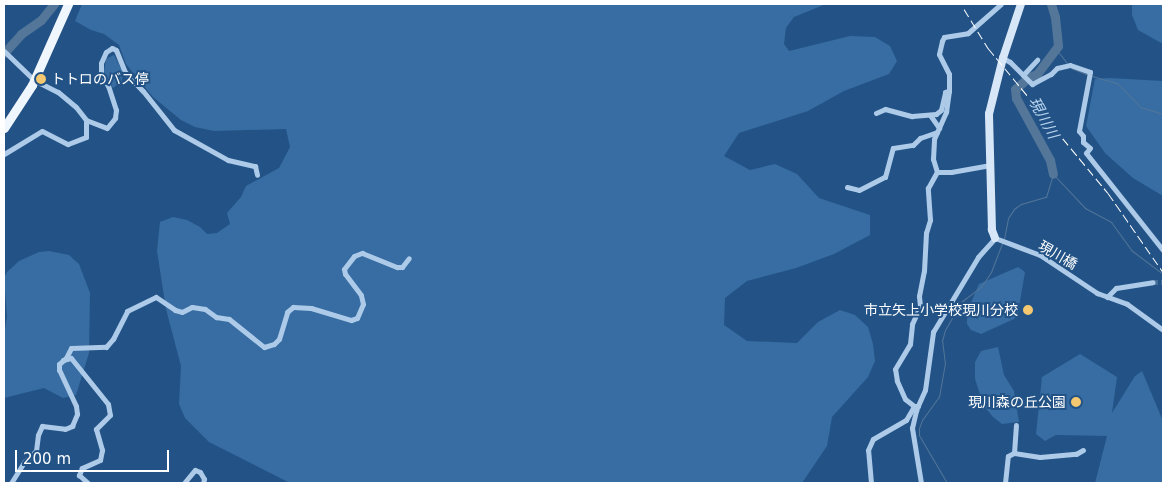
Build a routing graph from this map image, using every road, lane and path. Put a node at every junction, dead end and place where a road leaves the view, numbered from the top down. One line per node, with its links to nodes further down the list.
1 (68, 4): 8 (main road)
2 (1001, 4): 9 (street)
3 (1021, 4): 5 (street)
4 (4, 51): 8 (street)
5 (1003, 58): 7 (street); 16 (street)
6 (1037, 60): 7 (street)
7 (1024, 75): 21 (street)
8 (34, 80): 12 (street); 13 (main road)
9 (949, 91): 11 (street); 14 (street)
10 (876, 113): 11 (street)
11 (930, 115): 14 (street)
12 (86, 120): 15 (street); 18 (street)
13 (4, 128)
14 (938, 130): 17 (street); 19 (street)
15 (4, 154)
16 (990, 165): 17 (street); 20 (street)
17 (937, 172): 27 (street)
18 (257, 175)
19 (847, 187)
20 (997, 238): 24 (street, 現川橋); 27 (street)
21 (1163, 250)
22 (408, 258): 26 (street)
23 (1153, 282): 24 (street)
24 (1107, 296): 25 (street, 現川橋)
25 (1163, 330)
26 (63, 360): 31 (street); 32 (street)
27 (917, 408): 35 (street); 36 (street)
28 (1016, 425): 30 (street)
29 (1083, 450): 30 (street)
30 (1014, 453): 37 (street)
31 (11, 483)
32 (88, 483)
33 (184, 483): 34 (street)
34 (202, 483)
35 (870, 483)
36 (921, 483)
37 (1005, 483)

